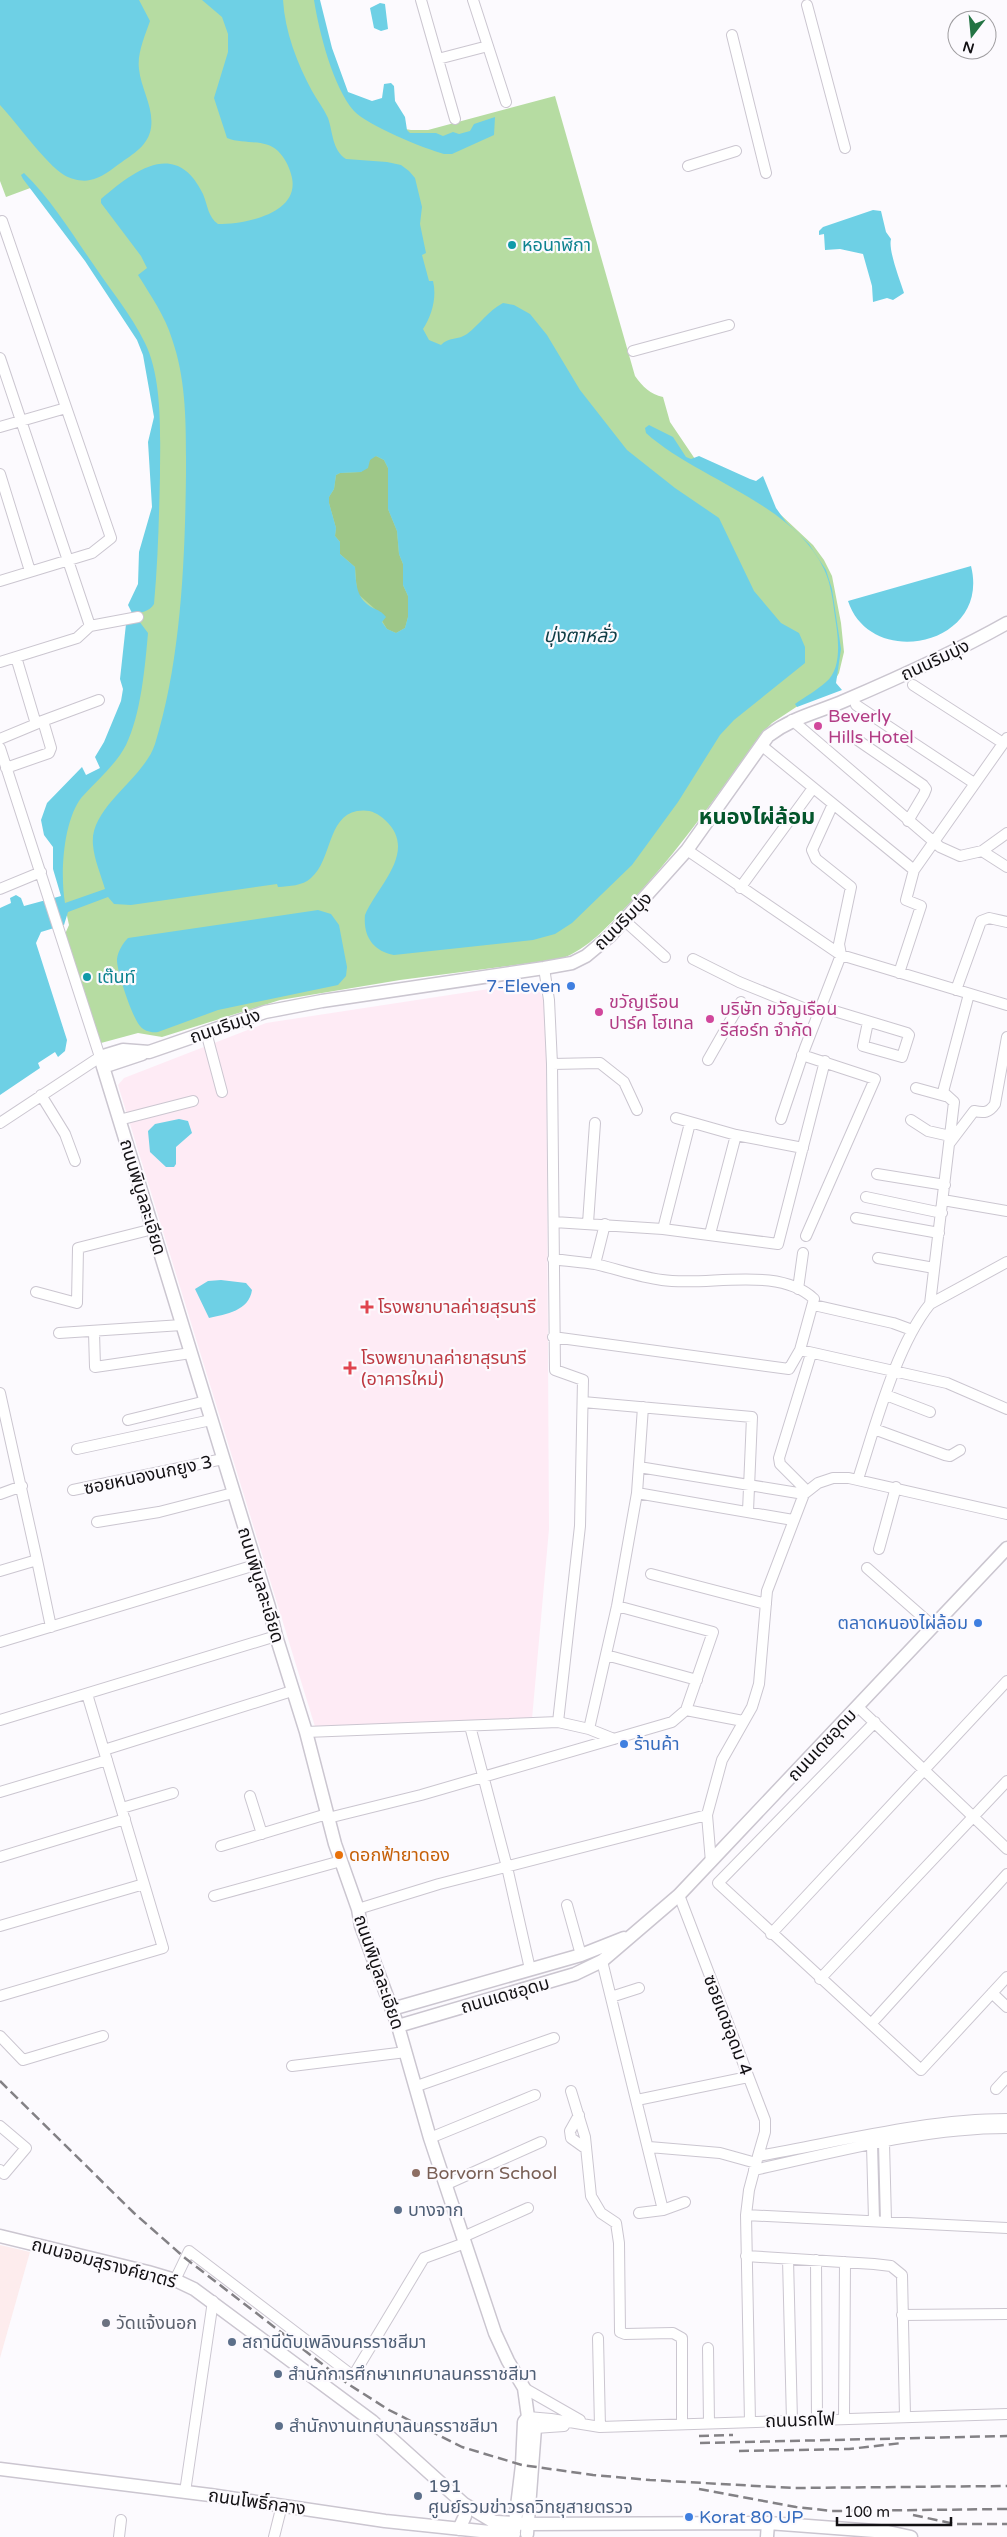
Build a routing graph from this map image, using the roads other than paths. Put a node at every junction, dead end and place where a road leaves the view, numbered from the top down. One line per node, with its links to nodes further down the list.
1 (421, 0): 6 (street)
2 (473, 0): 5 (street)
3 (807, 5): 9 (street)
4 (732, 35): 12 (street)
5 (488, 46): 6 (street); 7 (street)
6 (438, 59): 8 (street)
7 (506, 102)
8 (455, 119)
9 (845, 148)
10 (736, 151): 11 (street)
11 (688, 166)
12 (766, 173)
13 (0, 222): 17 (street)
14 (728, 325): 15 (street)
15 (633, 351)
16 (0, 358): 18 (street)
17 (66, 408): 18 (street); 21 (street)
18 (21, 420): 19 (street); 21 (street)
19 (0, 427)
20 (0, 474): 22 (street)
21 (68, 560): 22 (street); 26 (street)
22 (30, 571): 23 (street)
23 (0, 580)
24 (138, 617): 26 (street)
25 (1007, 623): 32 (main road, ถนนริมบุ่ง)
26 (90, 626): 27 (street)
27 (16, 657): 28 (street); 33 (street)
28 (0, 662)
29 (913, 685): 36 (street)
30 (100, 700): 33 (street)
31 (856, 705): 40 (street)
32 (792, 720): 37 (main road, ถนนริมบุ่ง); 43 (street)
33 (39, 722): 34 (street); 39 (street)
34 (0, 739)
35 (856, 739): 43 (street)
36 (1005, 740): 40 (street)
37 (760, 745): 41 (street); 46 (main road, ถนนริมบุ่ง)
38 (0, 748): 39 (street, ถนนพิบูลละเอียด)
39 (6, 768): 50 (street, ถนนพิบูลละเอียด)
40 (974, 783): 45 (street)
41 (813, 788): 42 (street); 51 (street)
42 (833, 804): 49 (street); 55 (street)
43 (908, 821): 45 (street)
44 (1007, 834): 47 (street)
45 (933, 843): 47 (street); 49 (street)
46 (687, 850): 51 (street); 53 (main road, ถนนริมบุ่ง)
47 (982, 851): 48 (street)
48 (1007, 867)
49 (914, 870): 59 (street)
50 (41, 872): 52 (street); 71 (street, ถนนพิบูลละเอียด)
51 (740, 888): 55 (street)
52 (0, 889)
53 (625, 921): 56 (street); 58 (main road, ถนนริมบุ่ง)
54 (1007, 922): 61 (street)
55 (841, 954): 59 (street); 64 (street)
56 (665, 957)
57 (693, 959): 60 (street)
58 (544, 968): 66 (main road, ถนนริมบุ่ง); 72 (street)
59 (899, 973): 61 (street)
60 (749, 986): 64 (street); 69 (street)
61 (956, 990): 62 (street)
62 (969, 994): 63 (street); 76 (street)
63 (1007, 1005)
64 (819, 1010): 65 (street); 68 (street)
65 (868, 1022): 65 (street)
66 (206, 1032): 71 (main road, ถนนริมบุ่ง); 74 (street)
67 (1007, 1037): 87 (street)
68 (802, 1054): 70 (street); 80 (street)
69 (708, 1060)
70 (826, 1061): 88 (street); 104 (street)
71 (101, 1062): 75 (street, ถนนริมบุ่ง); 81 (main road, ถนนพิบูลละเอียด)
72 (552, 1064): 78 (street); 97 (street)
73 (916, 1088): 76 (street)
74 (222, 1092)
75 (41, 1095): 83 (street, ถนนริมบุ่ง); 89 (street)
76 (945, 1096): 87 (street)
77 (193, 1101): 81 (street)
78 (637, 1110)
79 (676, 1118): 85 (street)
80 (781, 1118)
81 (120, 1120): 100 (main road, ถนนพิบูลละเอียด)
82 (911, 1120): 87 (street)
83 (0, 1123)
84 (595, 1123): 98 (street)
85 (690, 1123): 86 (street); 101 (street)
86 (736, 1135): 88 (street); 103 (street)
87 (949, 1140): 91 (street)
88 (803, 1148): 103 (street)
89 (75, 1161)
90 (877, 1174): 91 (street)
91 (945, 1185): 93 (street)
92 (866, 1197): 95 (street)
93 (943, 1200): 94 (street); 95 (street)
94 (1007, 1211)
95 (942, 1213): 102 (street)
96 (856, 1218): 102 (street)
97 (554, 1222): 98 (street); 107 (street)
98 (588, 1223): 99 (street)
99 (605, 1224): 101 (street); 109 (street)
100 (154, 1229): 112 (street); 115 (main road, ถนนพิบูลละเอียด)
101 (663, 1229): 103 (street)
102 (939, 1233): 110 (street)
103 (710, 1234)
104 (806, 1236)
105 (803, 1253): 111 (street)
106 (878, 1258): 110 (street)
107 (553, 1259): 109 (street); 119 (street)
108 (1007, 1262): 113 (street)
109 (594, 1264): 111 (street)
110 (934, 1268): 113 (street)
111 (798, 1289): 114 (street)
112 (36, 1292)
113 (930, 1304): 116 (street)
114 (814, 1305): 116 (street); 120 (street)
115 (182, 1325): 117 (street); 121 (main road, ถนนพิบูลละเอียด)
116 (912, 1330): 123 (street)
117 (94, 1332): 118 (street); 121 (street)
118 (59, 1333)
119 (553, 1337): 120 (street); 127 (street)
120 (800, 1350): 122 (street)
121 (191, 1353): 126 (main road, ถนนพิบูลละเอียด)
122 (811, 1354): 123 (street); 145 (street)
123 (895, 1372): 125 (street); 129 (street)
124 (0, 1393): 140 (street)
125 (886, 1395): 130 (street); 133 (street)
126 (206, 1401): 131 (street); 132 (main road, ถนนพิบูลละเอียด)
127 (583, 1402): 128 (street); 173 (street)
128 (643, 1406): 137 (street); 139 (street)
129 (1007, 1410)
130 (930, 1412)
131 (128, 1420)
132 (211, 1420): 134 (street); 136 (main road, ถนนพิบูลละเอียด)
133 (874, 1429): 135 (street); 138 (street)
134 (76, 1449)
135 (960, 1450)
136 (223, 1459): 142 (street, ซอยหนองนกยูง 3); 143 (main road, ถนนพิบูลละเอียด)
137 (639, 1468): 139 (street); 144 (street)
138 (858, 1479): 141 (street); 145 (street)
139 (749, 1485): 145 (street); 147 (street)
140 (22, 1486): 146 (street); 153 (street)
141 (896, 1487): 148 (street); 151 (street)
142 (73, 1490)
143 (233, 1493): 150 (street); 154 (main road, ถนนพิบูลละเอียด)
144 (637, 1493): 147 (street); 159 (street)
145 (805, 1493): 149 (street)
146 (0, 1494)
147 (748, 1512): 149 (street)
148 (1007, 1514)
149 (793, 1520): 158 (street)
150 (97, 1522)
151 (878, 1549)
152 (1005, 1555): 160 (main road, ถนนเดชอุดม)
153 (38, 1560): 156 (street); 161 (street)
154 (255, 1565): 161 (street); 162 (main road, ถนนพิบูลละเอียด)
155 (867, 1568): 160 (street)
156 (0, 1571)
157 (651, 1574): 158 (street)
158 (766, 1604): 172 (street)
159 (618, 1606): 164 (street); 165 (street)
160 (933, 1626): 169 (main road, ถนนเดชอุดม)
161 (51, 1627): 163 (street)
162 (276, 1636): 167 (main road, ถนนพิบูลละเอียด); 168 (street)
163 (0, 1642)
164 (606, 1655): 165 (street); 176 (street)
165 (697, 1680): 170 (street)
166 (1007, 1681): 180 (street)
167 (292, 1691): 177 (main road, ถนนพิบูลละเอียด); 179 (street)
168 (87, 1694): 171 (street); 179 (street)
169 (858, 1707): 174 (street); 196 (main road, ถนนเดชอุดม)
170 (686, 1710): 172 (street); 178 (street)
171 (0, 1720)
172 (743, 1721): 187 (street)
173 (558, 1722): 175 (street); 176 (street)
174 (875, 1722): 180 (street); 205 (street)
175 (470, 1726): 177 (street); 181 (street)
176 (589, 1729): 178 (street)
177 (306, 1732): 188 (main road, ถนนพิบูลละเอียด)
178 (614, 1739): 181 (street)
179 (105, 1755): 183 (street); 186 (street)
180 (924, 1770): 189 (street); 205 (street)
181 (482, 1778): 188 (street); 197 (street)
182 (1007, 1781): 189 (street)
183 (0, 1792)
184 (173, 1793): 186 (street)
185 (250, 1796): 191 (street)
186 (122, 1808): 190 (street)
187 (707, 1815): 196 (street); 197 (street)
188 (327, 1816): 191 (street); 195 (main road, ถนนพิบูลละเอียด)
189 (972, 1818): 193 (street); 211 (street)
190 (125, 1819): 194 (street); 199 (street)
191 (262, 1834): 192 (street)
192 (221, 1846)
193 (1007, 1849)
194 (0, 1857)
195 (341, 1861): 201 (street); 203 (main road, ถนนพิบูลละเอียด)
196 (711, 1862): 200 (main road, ถนนเดชอุดม)
197 (507, 1866): 203 (street); 209 (street)
198 (1007, 1874): 219 (street)
199 (144, 1884): 204 (street); 215 (street)
200 (679, 1895): 206 (main road, ถนนเดชอุดม); 226 (street, ซอยเดชอุดม 4)
201 (214, 1896)
202 (567, 1905): 207 (street)
203 (358, 1909): 218 (main road, ถนนพิบูลละเอียด)
204 (0, 1926)
205 (771, 1934): 211 (street)
206 (630, 1935): 207 (main road, ถนนเดชอุดม); 208 (main road, ถนนเดชอุดม)
207 (581, 1955): 209 (main road, ถนนเดชอุดม)
208 (602, 1961): 212 (main road, ถนนเดชอุดม); 216 (street)
209 (530, 1969): 212 (main road); 218 (main road, ถนนเดชอุดม)
210 (1007, 1977): 214 (street)
211 (820, 1978): 219 (street)
212 (534, 1986): 220 (main road, ถนนเดชอุดม)
213 (639, 1988): 216 (street)
214 (992, 1993): 217 (street); 219 (street)
215 (0, 1996)
216 (611, 1997): 232 (street)
217 (1007, 2007)
218 (392, 2009): 220 (main road, ถนนพิบูลละเอียด)
219 (871, 2024)
220 (398, 2026): 224 (main road, ถนนพิบูลละเอียด)
221 (0, 2036): 222 (street)
222 (103, 2036)
223 (554, 2038): 228 (street)
224 (406, 2052): 225 (street); 228 (main road, ถนนพิบูลละเอียด)
225 (292, 2066)
226 (748, 2077): 232 (street); 241 (street, ซอยเดชอุดม 4)
227 (1007, 2077): 229 (street)
228 (417, 2086): 236 (main road, ถนนพิบูลละเอียด)
229 (996, 2089)
230 (571, 2092): 273 (street)
231 (535, 2095): 236 (street)
232 (637, 2100): 240 (street)
233 (1007, 2119): 241 (street)
234 (0, 2126): 242 (street)
235 (1007, 2128): 238 (street)
236 (430, 2138): 243 (main road, ถนนพิบูลละเอียด)
237 (541, 2142): 243 (street)
238 (884, 2143): 239 (street); 250 (street)
239 (872, 2145): 241 (street); 249 (street)
240 (649, 2147): 241 (street); 246 (street)
241 (756, 2163): 248 (street, ซอยเดชอุดม 4)
242 (0, 2170)
243 (445, 2185): 253 (main road, ถนนพิบูลละเอียด)
244 (685, 2202): 246 (street)
245 (528, 2208): 253 (street)
246 (663, 2210): 247 (street)
247 (639, 2213)
248 (746, 2215): 249 (street); 254 (street, ซอยเดชอุดม 4)
249 (874, 2220): 250 (street)
250 (886, 2220): 251 (street)
251 (1007, 2228)
252 (0, 2236): 258 (main road, ถนนจอมสุรางค์ยาตร์)
253 (464, 2240): 258 (street); 264 (main road, ถนนพิบูลละเอียด)
254 (746, 2256): 255 (street); 271 (street, ซอยเดชอุดม 4)
255 (788, 2259): 256 (street); 269 (street)
256 (816, 2260): 257 (street); 270 (street)
257 (845, 2262): 261 (street); 268 (street)
258 (175, 2280): 259 (main road, ถนนจอมสุรางค์ยาตร์)
259 (213, 2301): 277 (street); 278 (main road, ถนนจอมสุรางค์ยาตร์)
260 (1007, 2314): 261 (street)
261 (902, 2315): 266 (street)
262 (598, 2338): 274 (street)
263 (708, 2348): 272 (street)
264 (524, 2388): 267 (main road, ถนนพิบูลละเอียด); 274 (street)
265 (1007, 2414): 266 (street, ถนนรถไฟ)
266 (905, 2416): 268 (street, ถนนรถไฟ)
267 (528, 2417): 274 (street, ถนนรถไฟ); 275 (main road, ถนนพิบูลละเอียด); 283 (main road, ถนนพิบูลละเอียด)
268 (844, 2418): 270 (street, ถนนรถไฟ)
269 (792, 2420): 270 (street, ถนนรถไฟ); 271 (street, ถนนรถไฟ)
270 (817, 2420)
271 (750, 2422): 272 (street, ถนนรถไฟ)
272 (709, 2423): 273 (street, ถนนรถไฟ)
273 (682, 2424): 274 (street, ถนนรถไฟ)
274 (596, 2427): 275 (street, ถนนรถไฟ)
275 (535, 2428): 283 (main road)
276 (0, 2469): 277 (main road, ถนนโพธิ์กลาง)
277 (185, 2492): 279 (main road, ถนนโพธิ์กลาง)
278 (464, 2504): 282 (main road); 283 (main road, ถนนจอมสุรางค์ยาตร์)
279 (282, 2505): 282 (main road, ถนนโพธิ์กลาง); 285 (street)
280 (121, 2520): 284 (street)
281 (768, 2523): 283 (main road, ถนนโพธิ์กลาง); 286 (main road); 287 (main road, ถนนโพธิ์กลาง)
282 (462, 2532): 283 (main road, ถนนโพธิ์กลาง)
283 (520, 2532)
284 (119, 2537)
285 (274, 2537)
286 (767, 2537)
287 (911, 2537)

